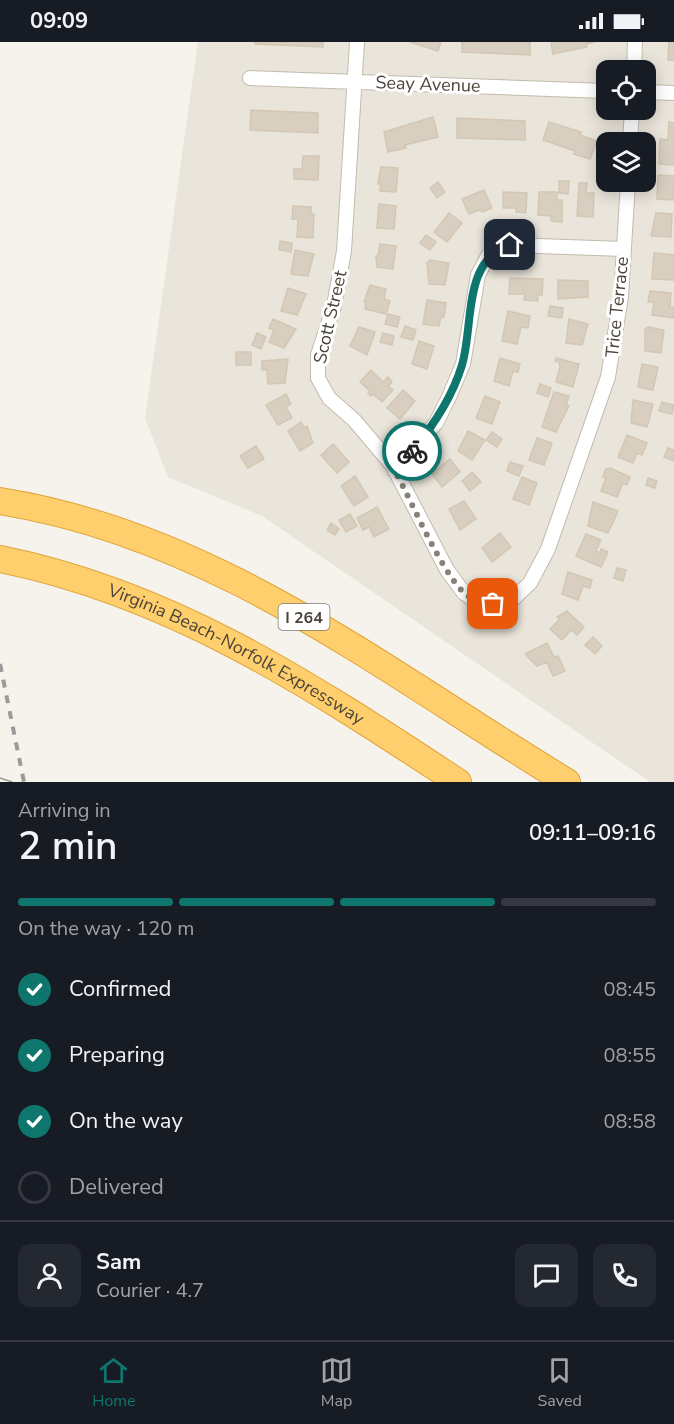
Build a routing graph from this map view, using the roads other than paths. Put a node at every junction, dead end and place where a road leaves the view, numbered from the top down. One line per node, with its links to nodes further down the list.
1 (357, 42): 5 (street, Scott Street)
2 (635, 42): 3 (street)
3 (634, 60)
4 (250, 78): 5 (street, Seay Avenue)
5 (354, 81): 6 (street, Seay Avenue); 12 (street, Scott Street)
6 (596, 91)
7 (656, 92): 8 (street)
8 (674, 93)
9 (627, 192): 10 (street, Trice Terrace)
10 (623, 249): 11 (street, Trice Terrace); 12 (street)
11 (589, 430): 12 (street, Scott Street)
12 (395, 471)
13 (9, 503): 16 (highway, I 264)
14 (0, 559): 15 (highway, Virginia Beach-Norfolk Expressway)
15 (459, 782)
16 (567, 782)

